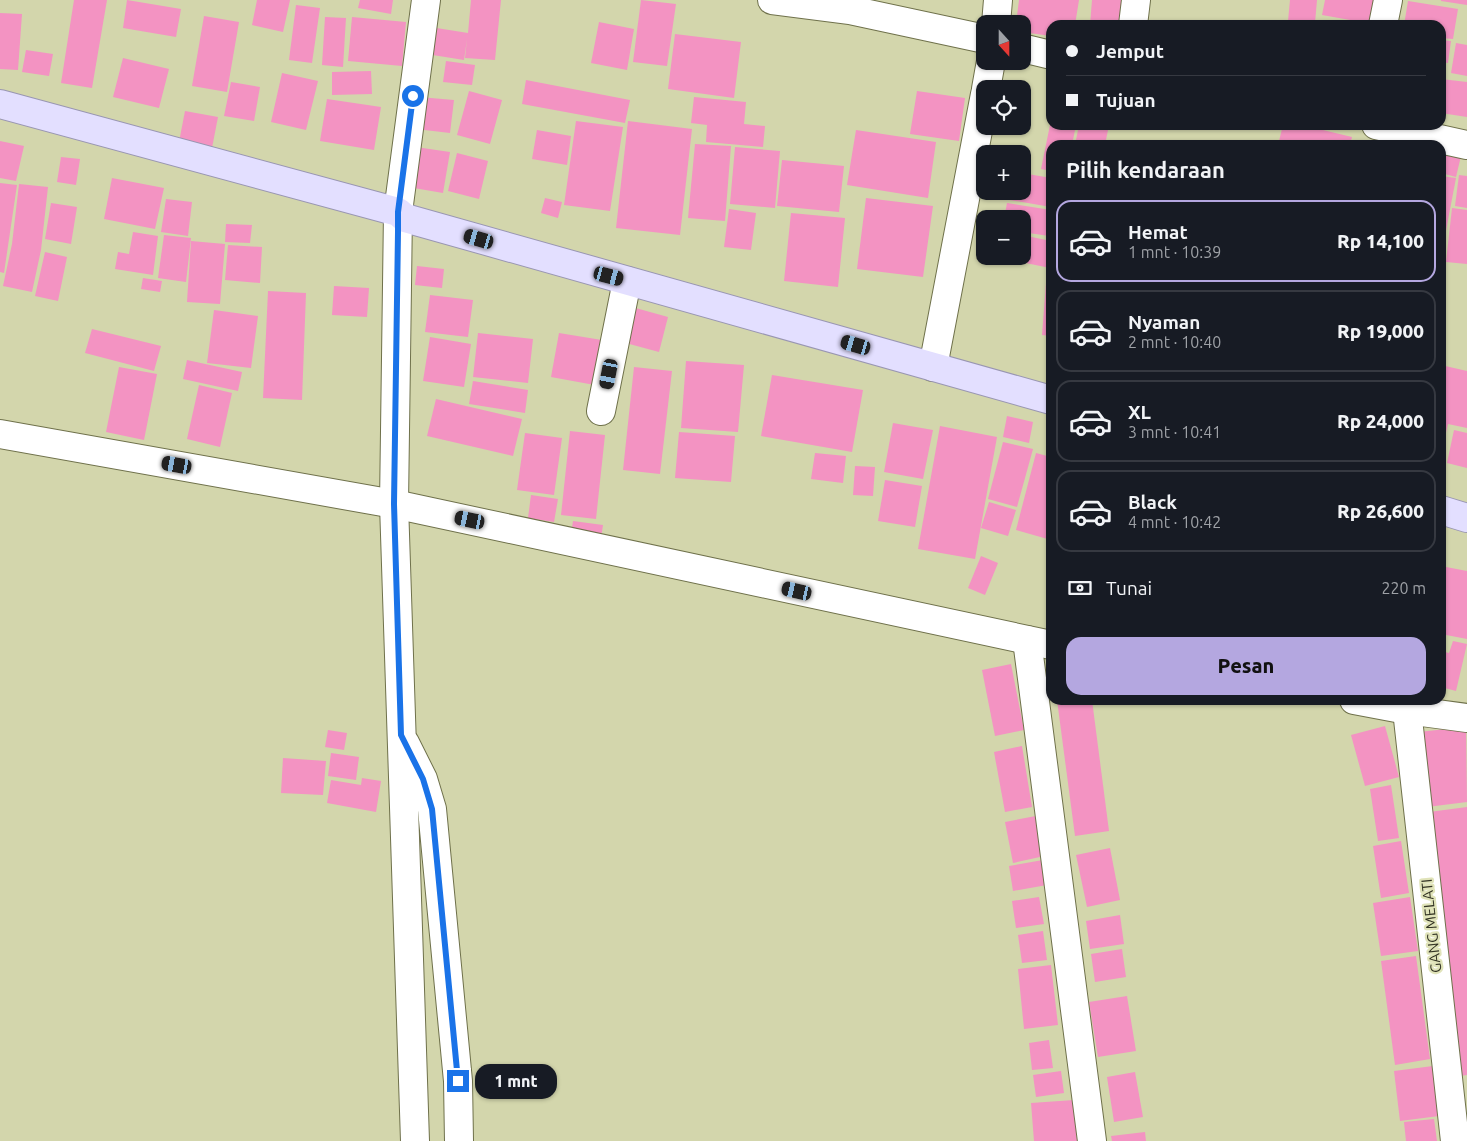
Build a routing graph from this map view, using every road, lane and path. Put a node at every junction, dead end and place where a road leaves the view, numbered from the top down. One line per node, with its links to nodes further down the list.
1 (426, 0): 19 (street)
2 (772, 0): 6 (street)
3 (998, 0): 7 (street)
4 (1136, 0): 8 (street)
5 (1388, 0): 9 (street)
6 (850, 5): 10 (street)
7 (997, 15)
8 (1134, 20)
9 (1384, 20)
10 (976, 37)
11 (1031, 50): 12 (street)
12 (1046, 54)
13 (0, 104): 19 (main road)
14 (1399, 130): 16 (street)
15 (977, 135): 21 (street)
16 (1444, 140)
17 (1446, 140): 18 (street)
18 (1467, 145)
19 (398, 212): 20 (main road); 25 (street)
20 (627, 281): 21 (main road); 23 (street)
21 (933, 367): 22 (main road)
22 (1046, 399)
23 (601, 411)
24 (0, 434): 25 (street)
25 (394, 504): 28 (street); 32 (street)
26 (1446, 512): 27 (main road)
27 (1467, 518)
28 (1039, 643): 35 (street)
29 (1380, 705): 30 (street)
30 (1407, 710): 31 (street); 36 (street, GANG MELATI)
31 (1467, 718)
32 (401, 735): 33 (street); 34 (street)
33 (415, 1141)
34 (459, 1141)
35 (1092, 1141)
36 (1455, 1141)

